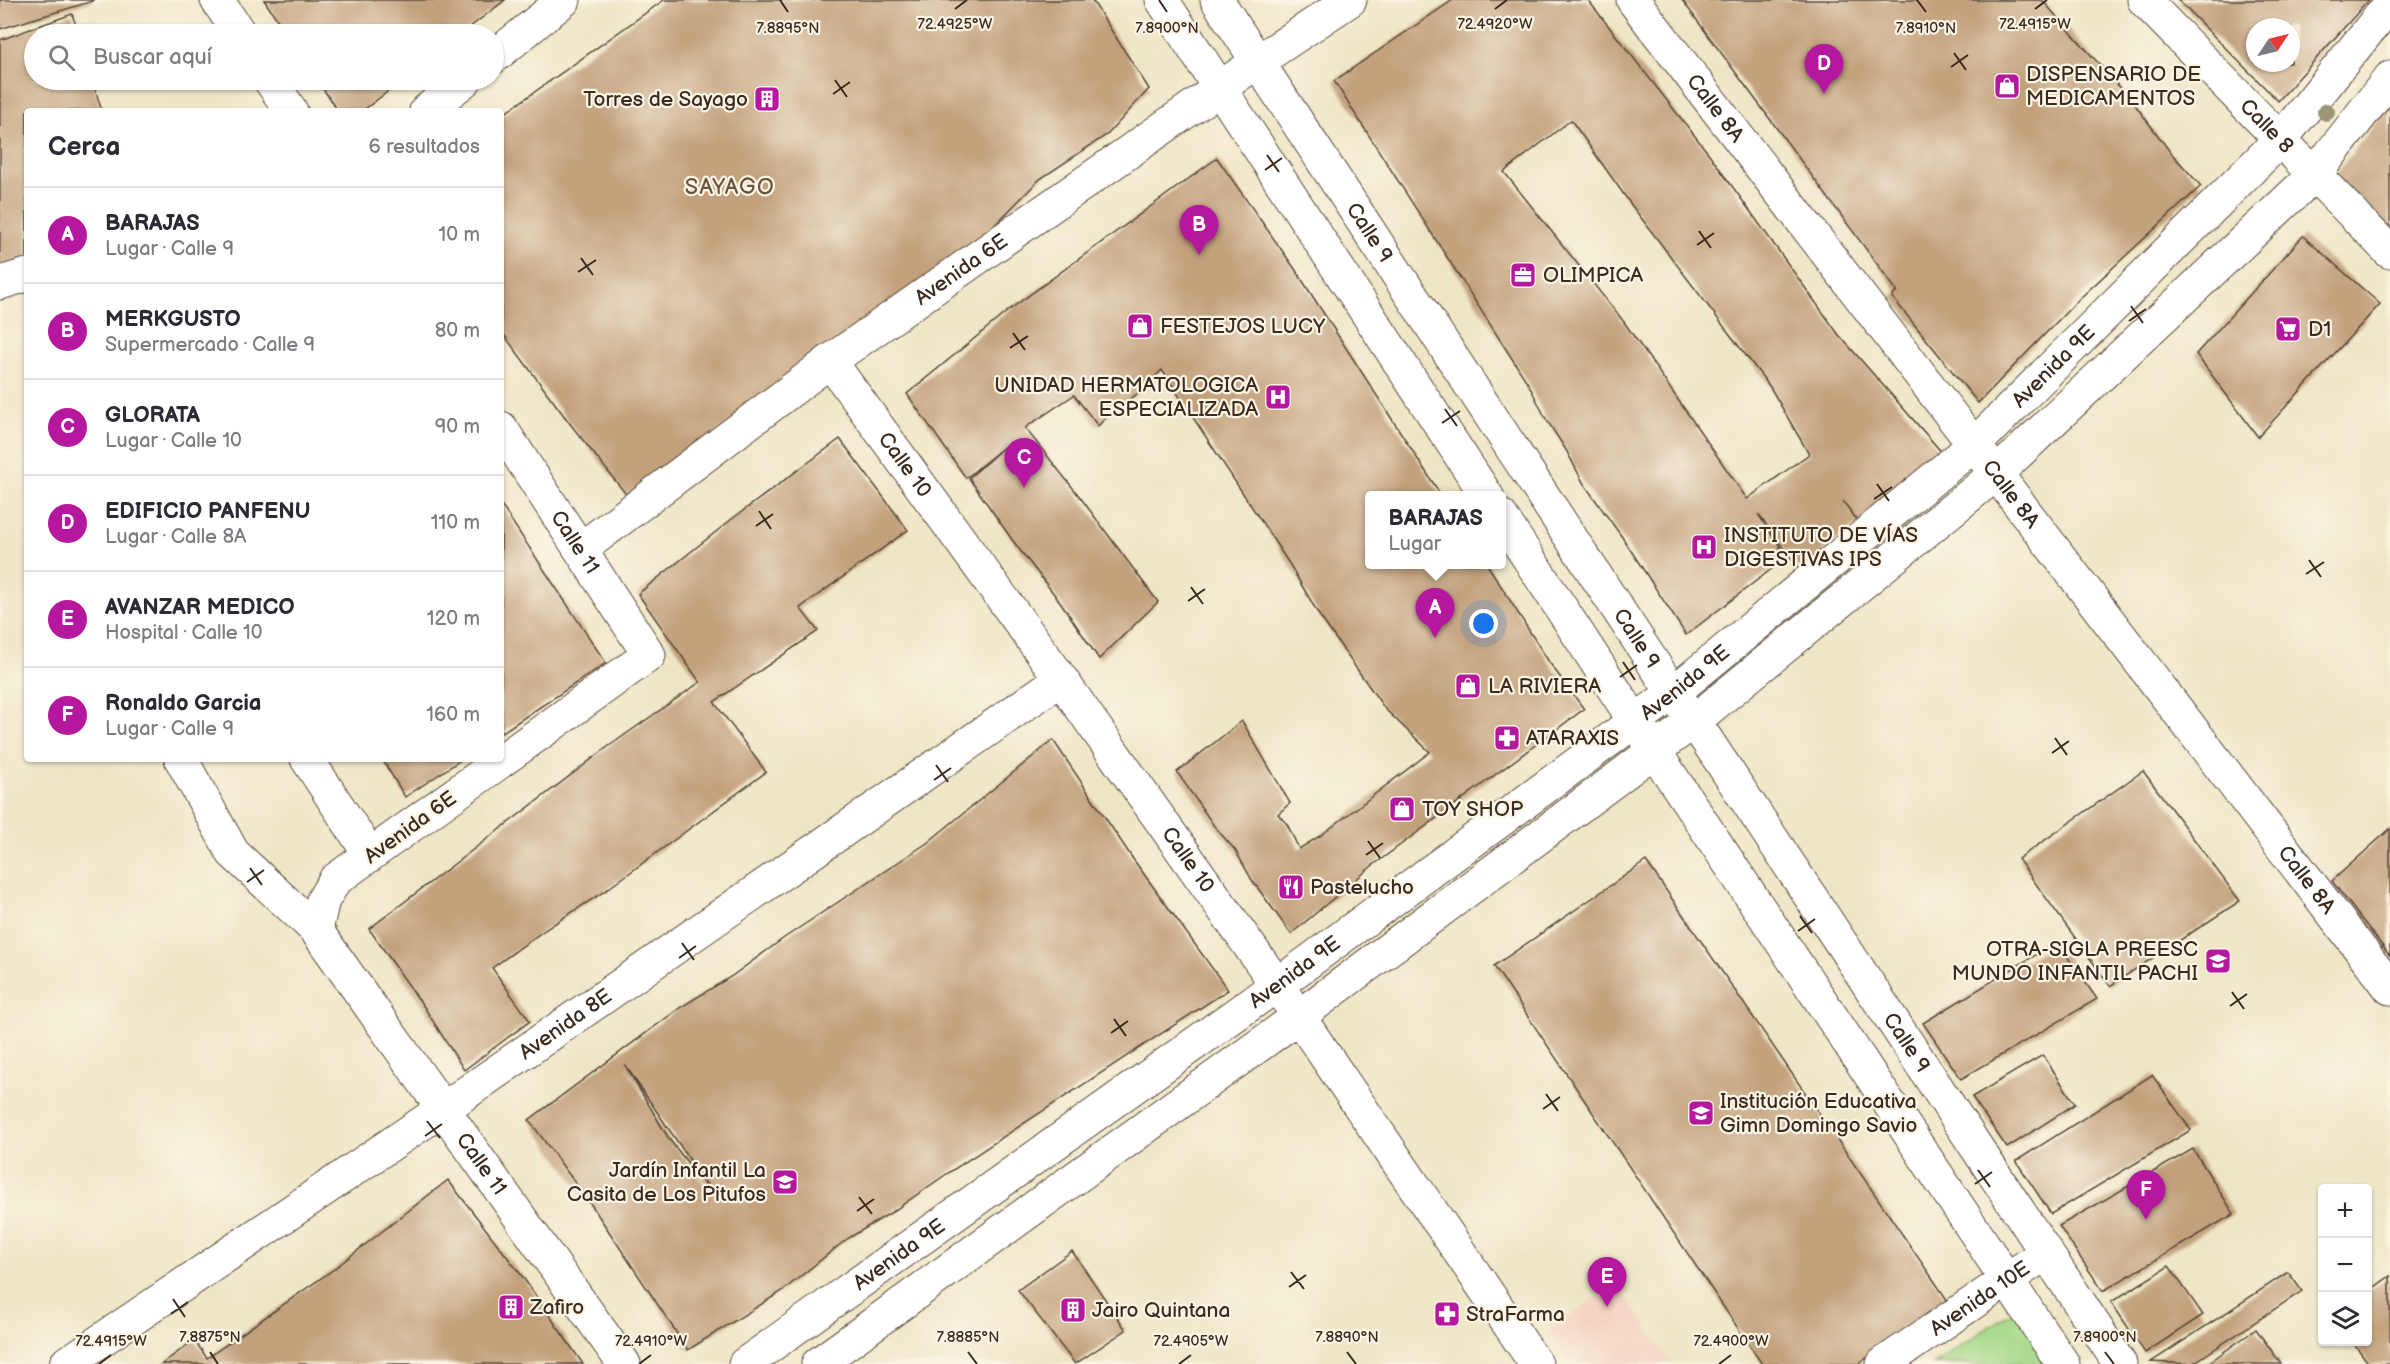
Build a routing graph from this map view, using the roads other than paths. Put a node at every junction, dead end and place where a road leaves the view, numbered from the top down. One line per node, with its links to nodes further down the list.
1 (217, 0): 9 (street)
2 (564, 0): 10 (street)
3 (1162, 0): 13 (street)
4 (1216, 0): 11 (street, Calle 9)
5 (1350, 0): 11 (street, Avenida 6E)
6 (1633, 0): 25 (street, Calle 8A)
7 (2144, 0): 18 (street, Calle 8)
8 (2390, 4): 18 (street, Avenida 9E)
9 (233, 24)
10 (504, 49)
11 (1257, 62): 13 (street, Avenida 6E); 28 (street, Calle 9)
12 (2390, 78): 19 (street, Avenida 9E)
13 (1220, 88): 23 (street, Avenida 6E); 27 (street)
14 (277, 90): 16 (street)
15 (452, 90): 17 (street)
16 (289, 108)
17 (430, 108)
18 (2281, 140): 19 (street, Calle 8); 25 (street, Avenida 9E)
19 (2314, 175): 20 (street, Calle 8); 26 (street, Avenida 9E)
20 (2390, 252)
21 (24, 276): 22 (street)
22 (0, 283)
23 (830, 361): 31 (street, Avenida 6E); 33 (street, Calle 10)
24 (504, 433): 31 (street, Calle 11)
25 (1974, 445): 26 (street, Calle 8A); 34 (street, Avenida 9E)
26 (1997, 473): 35 (street, Avenida 9E); 44 (street, Calle 8A)
27 (1484, 491)
28 (1545, 498): 29 (street); 34 (street, Calle 9)
29 (1506, 519)
30 (1506, 523): 36 (street)
31 (581, 549): 32 (street, Calle 11)
32 (649, 655): 37 (street, Avenida 6E)
33 (1061, 679): 43 (street, Calle 10); 46 (street, Avenida 8E)
34 (1673, 693): 35 (street, Calle 9); 36 (street, Avenida 9E)
35 (1694, 721): 36 (street, Avenida 9E); 47 (street, Calle 9)
36 (1644, 736): 43 (street, Avenida 9E); 45 (street, Avenida 9E); 48 (street)
37 (504, 759)
38 (184, 762): 42 (street, Calle 11)
39 (309, 762): 41 (street)
40 (500, 762): 41 (street, Avenida 6E)
41 (370, 855): 42 (street, Avenida 6E)
42 (319, 915): 46 (street, Calle 11)
43 (1277, 985): 45 (street, Calle 10); 51 (street, Avenida 9E)
44 (2390, 988)
45 (1298, 1017): 52 (street, Avenida 9E); 53 (street, Calle 10)
46 (443, 1109): 49 (street, Avenida 8E); 50 (street, Calle 11)
47 (2046, 1253): 48 (street, Avenida 10E); 56 (street, Calle 9)
48 (2006, 1280): 54 (street, Avenida 10E); 55 (street)
49 (66, 1364)
50 (624, 1364)
51 (745, 1364)
52 (818, 1364)
53 (1536, 1364)
54 (1883, 1364)
55 (2063, 1364)
56 (2120, 1364)

